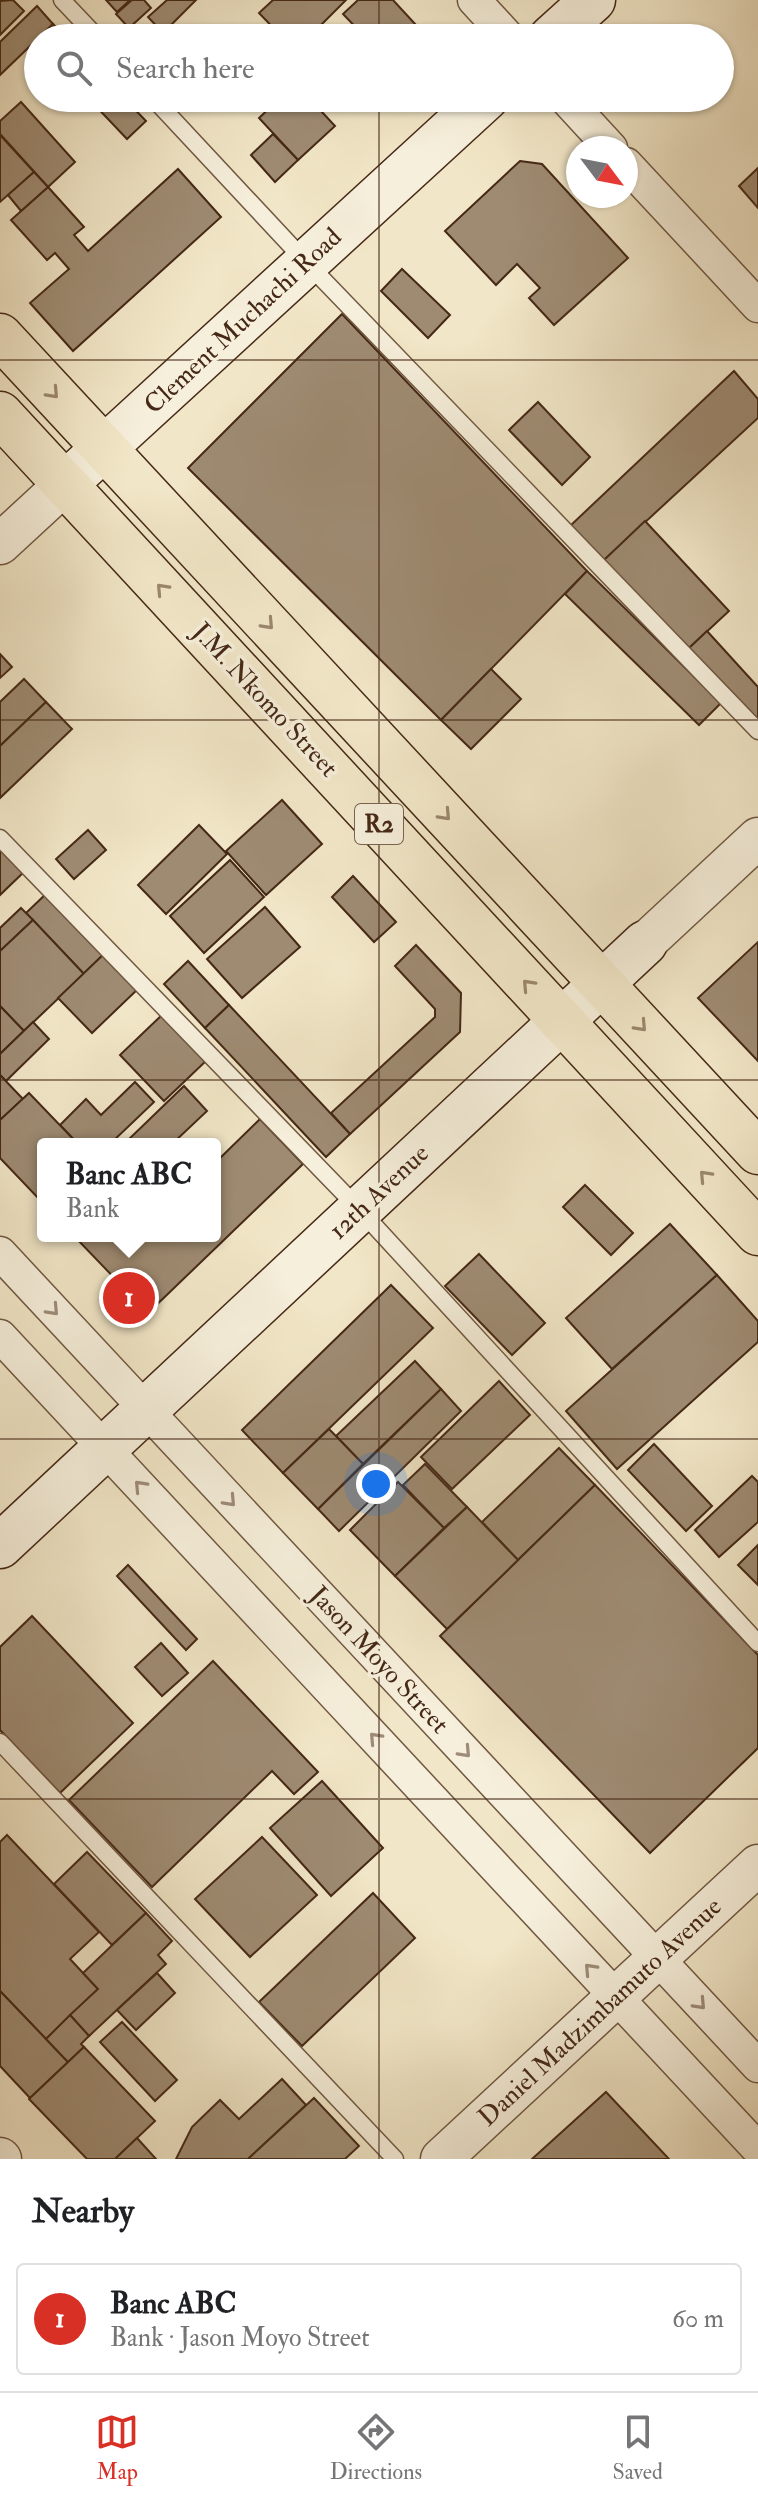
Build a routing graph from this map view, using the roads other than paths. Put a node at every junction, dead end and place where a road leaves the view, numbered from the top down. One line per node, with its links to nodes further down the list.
1 (62, 0): 4 (lane)
2 (474, 0): 5 (street)
3 (593, 0): 6 (main road)
4 (85, 24)
5 (496, 24)
6 (566, 24)
7 (166, 112): 12 (lane)
8 (471, 112): 12 (main road, Clement Muchachi Road)
9 (578, 112): 10 (street)
10 (600, 136)
11 (638, 177): 13 (street)
12 (307, 263): 16 (main road, Clement Muchachi Road); 19 (lane)
13 (758, 306)
14 (0, 336): 16 (highway, J.M. Nkomo Street / R2, one-way to 16)
15 (0, 414): 17 (highway, J.M. Nkomo Street / R2)
16 (104, 448): 17 (main road, Clement Muchachi Road); 23 (highway, J.M. Nkomo Street / R2, one-way to 23)
17 (65, 484): 18 (street, Clement Muchachi Road); 24 (highway, J.M. Nkomo Street / R2, one-way to 17)
18 (0, 544)
19 (758, 731)
20 (0, 838): 26 (lane)
21 (758, 838): 22 (street, 12th Avenue)
22 (645, 943): 23 (main road, 12th Avenue)
23 (602, 984): 24 (main road, 12th Avenue); 25 (highway, J.M. Nkomo Street / R2, one-way to 25)
24 (562, 1021): 26 (main road, 12th Avenue); 27 (highway, J.M. Nkomo Street / R2, one-way to 24)
25 (758, 1152)
26 (360, 1210): 30 (main road, 12th Avenue); 33 (lane)
27 (758, 1233)
28 (0, 1253): 30 (street, Jason Moyo Street, one-way to 30)
29 (0, 1336): 31 (street)
30 (146, 1410): 31 (main road, 12th Avenue); 36 (street, Jason Moyo Street, one-way to 36)
31 (105, 1448): 32 (main road, 12th Avenue); 37 (street, one-way to 31)
32 (0, 1546)
33 (758, 1643)
34 (0, 1742): 40 (lane)
35 (758, 1865): 36 (street, Daniel Madzimbamuto Avenue)
36 (657, 1959): 37 (street, Daniel Madzimbamuto Avenue); 38 (street, Jason Moyo Street, one-way to 38)
37 (616, 1997): 39 (street); 41 (street, Daniel Madzimbamuto Avenue)
38 (758, 2066)
39 (758, 2149)
40 (395, 2159)
41 (441, 2159)

